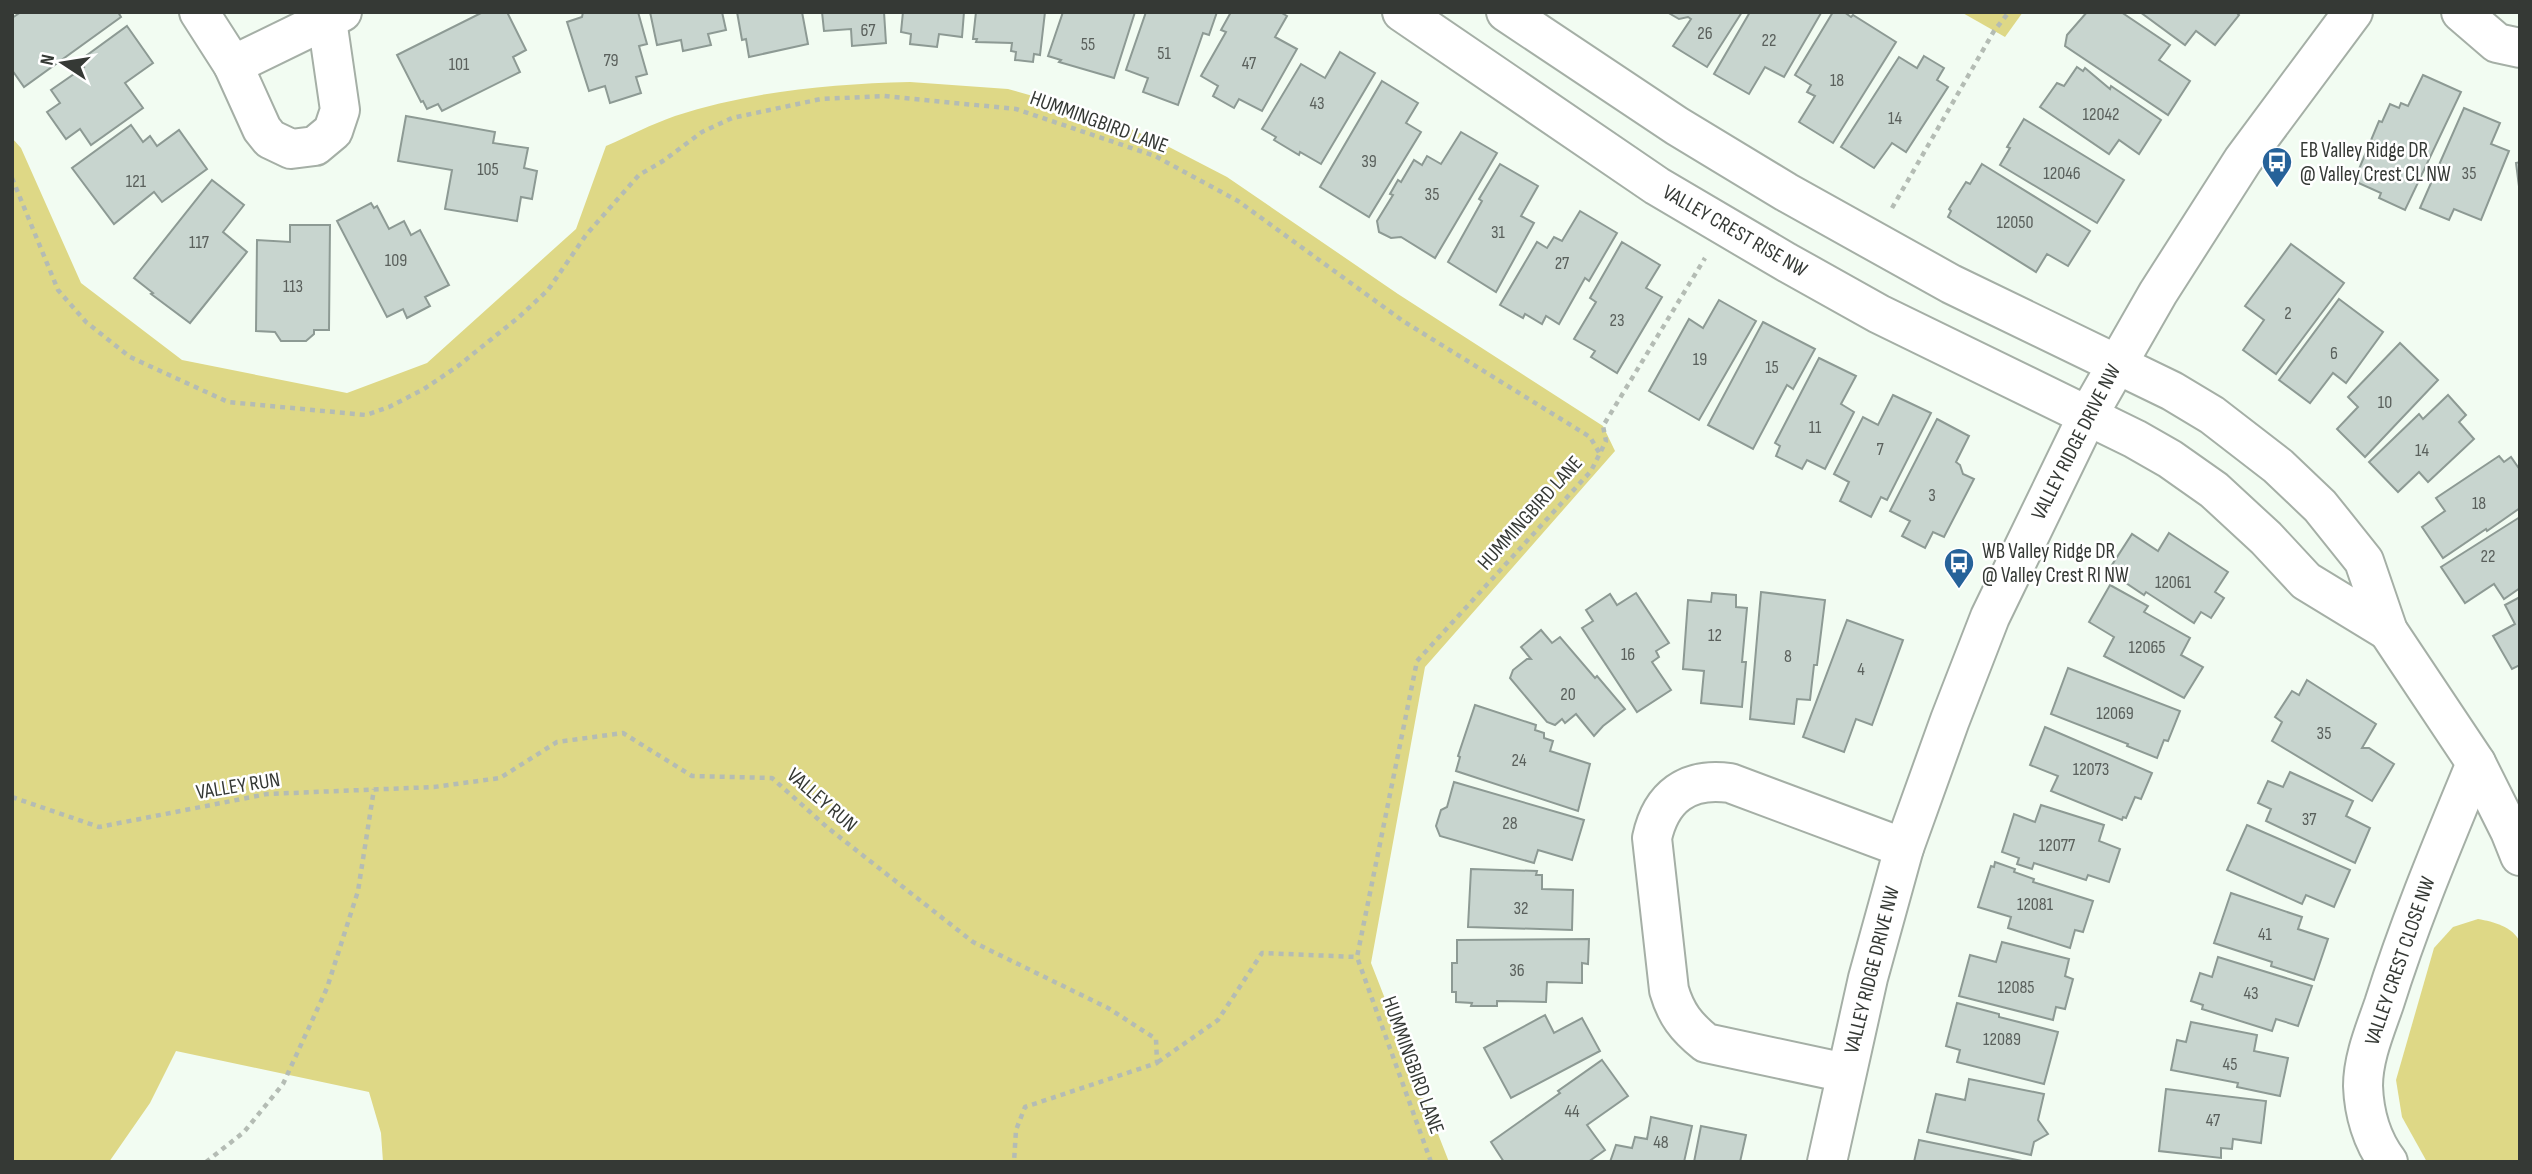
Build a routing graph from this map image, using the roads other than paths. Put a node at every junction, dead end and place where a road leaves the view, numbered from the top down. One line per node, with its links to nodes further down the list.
1 (199, 12): 8 (street)
2 (1402, 12): 10 (street, VALLEY CREST RISE NW)
3 (1506, 12): 9 (street)
4 (2353, 12): 9 (street, VALLEY RIDGE DRIVE NW)
5 (2461, 12): 7 (street)
6 (334, 16): 8 (street); 8 (street)
7 (2520, 48)
8 (233, 65)
9 (2116, 364): 10 (street, VALLEY RIDGE DRIVE NW); 11 (street)
10 (2087, 417): 11 (street); 13 (street, VALLEY RIDGE DRIVE NW)
11 (2388, 631): 12 (street)
12 (2476, 763): 14 (street); 17 (street, VALLEY CREST CLOSE NW)
13 (1904, 848): 15 (street, VALLEY RIDGE DRIVE NW); 15 (street)
14 (2520, 856)
15 (1846, 1073): 16 (street, VALLEY RIDGE DRIVE NW)
16 (1827, 1162)
17 (2388, 1162)

